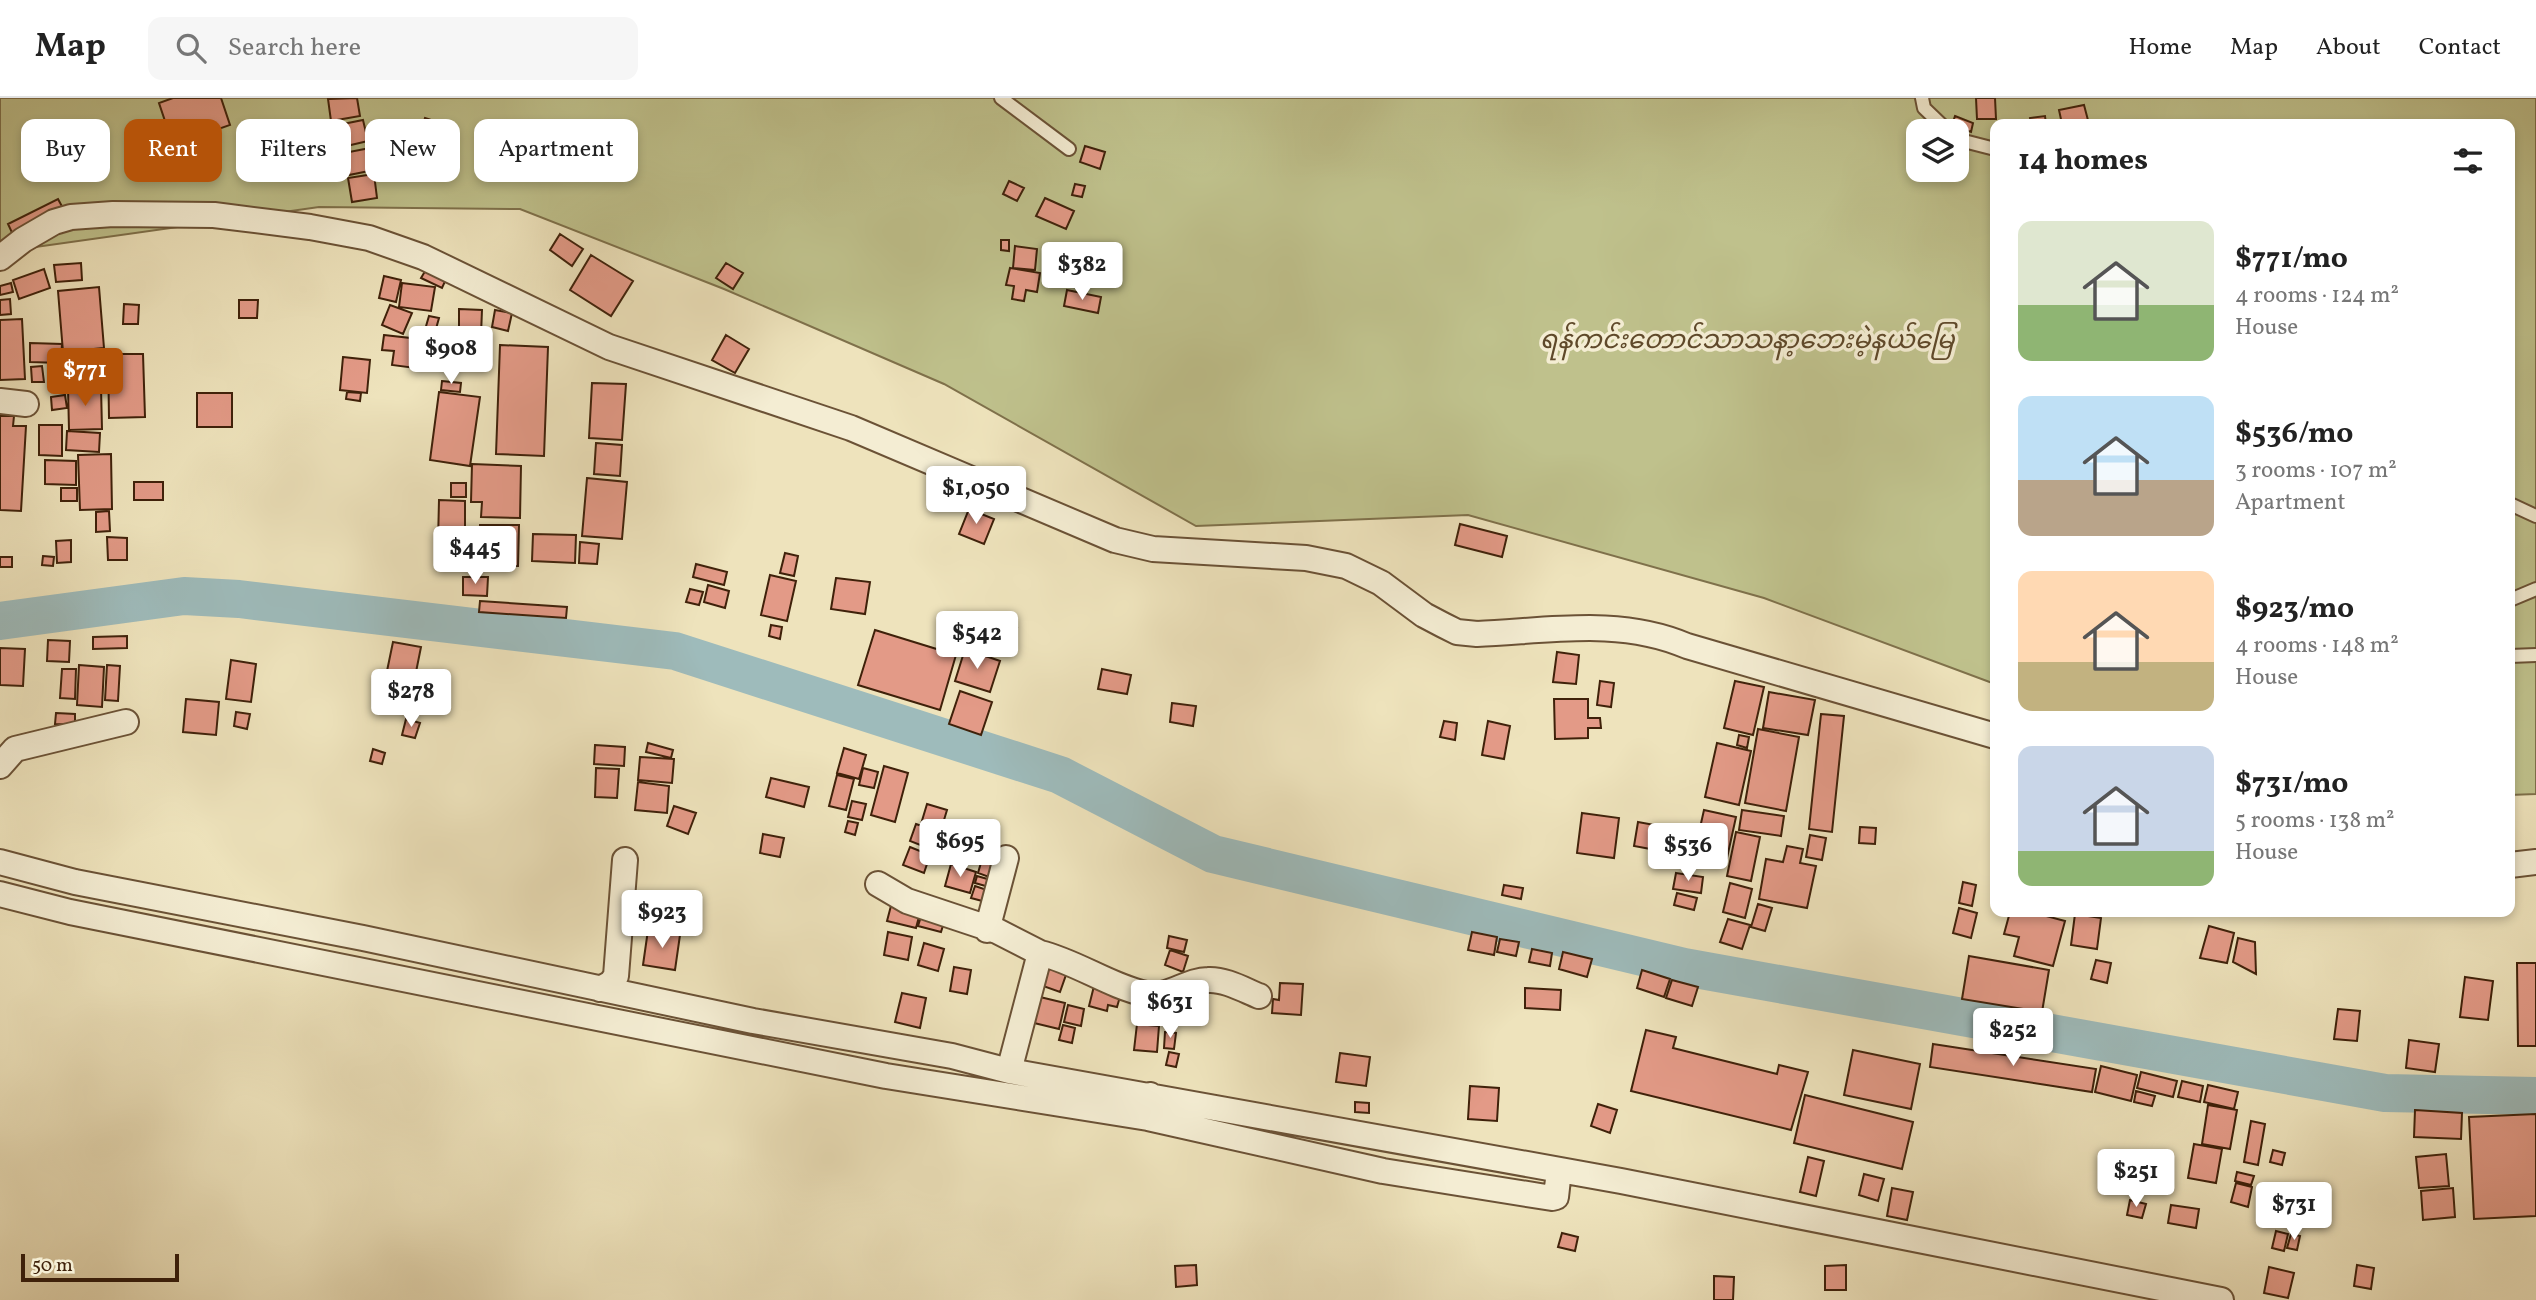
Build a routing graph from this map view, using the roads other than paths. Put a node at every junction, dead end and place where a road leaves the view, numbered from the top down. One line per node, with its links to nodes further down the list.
1 (1001, 98): 6 (lane)
2 (1922, 98): 3 (lane)
3 (1935, 119)
4 (1969, 142): 5 (lane)
5 (1990, 148)
6 (1069, 149)
7 (0, 258): 17 (street)
8 (0, 401): 9 (street)
9 (26, 404)
10 (2515, 506): 11 (lane)
11 (2536, 516)
12 (2536, 589): 13 (lane)
13 (2515, 598)
14 (2536, 655): 15 (lane)
15 (2515, 656)
16 (126, 722): 18 (street)
17 (1990, 735)
18 (0, 766)
19 (1006, 858): 26 (street)
20 (625, 860): 28 (street)
21 (0, 862): 28 (street)
22 (2536, 862): 23 (street)
23 (2515, 864)
24 (878, 884): 26 (street)
25 (0, 894): 31 (street)
26 (987, 930): 27 (street)
27 (1040, 953): 29 (street); 30 (street)
28 (600, 989): 31 (street)
29 (1259, 996)
30 (1009, 1072): 31 (street); 32 (street)
31 (969, 1074): 32 (street)
32 (1149, 1106): 33 (street)
33 (2221, 1300)

